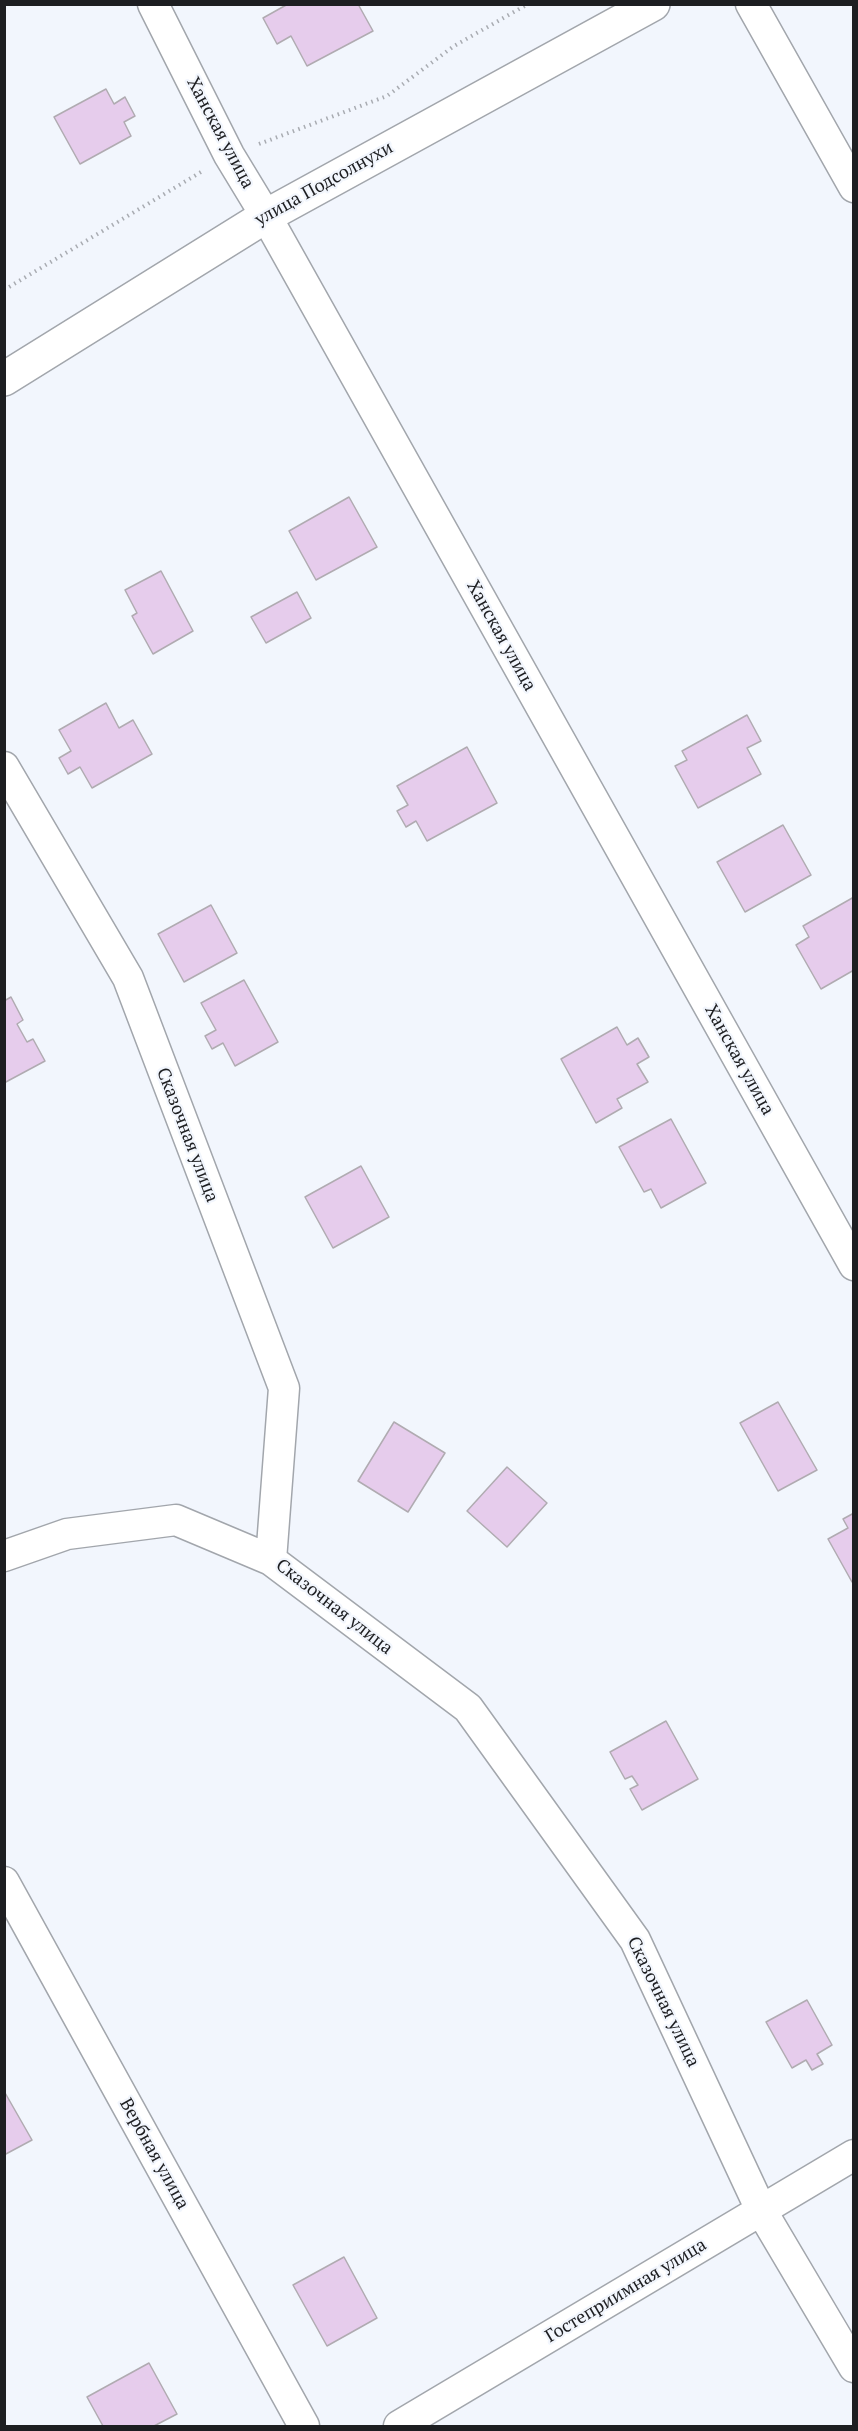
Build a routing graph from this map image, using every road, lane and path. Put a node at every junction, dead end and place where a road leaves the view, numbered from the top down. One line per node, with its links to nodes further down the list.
1 (153, 4): 5 (street, Ханская улица)
2 (528, 4): 5 (path)
3 (653, 4): 7 (street, улица Подсолнухи)
4 (751, 4): 6 (street)
5 (229, 155): 7 (street, Ханская улица); 8 (path)
6 (854, 187)
7 (266, 216): 9 (street, улица Подсолнухи); 11 (street, Ханская улица)
8 (4, 290)
9 (4, 379)
10 (4, 767): 13 (street, Сказочная улица)
11 (854, 1265)
12 (4, 1556): 13 (street)
13 (271, 1560): 16 (street, Сказочная улица)
14 (4, 1882): 18 (street, Вербная улица)
15 (854, 2155): 16 (street, Гостеприимная улица)
16 (761, 2210): 17 (street, Сказочная улица); 19 (street, Гостеприимная улица)
17 (854, 2367)
18 (304, 2427)
19 (399, 2427)

